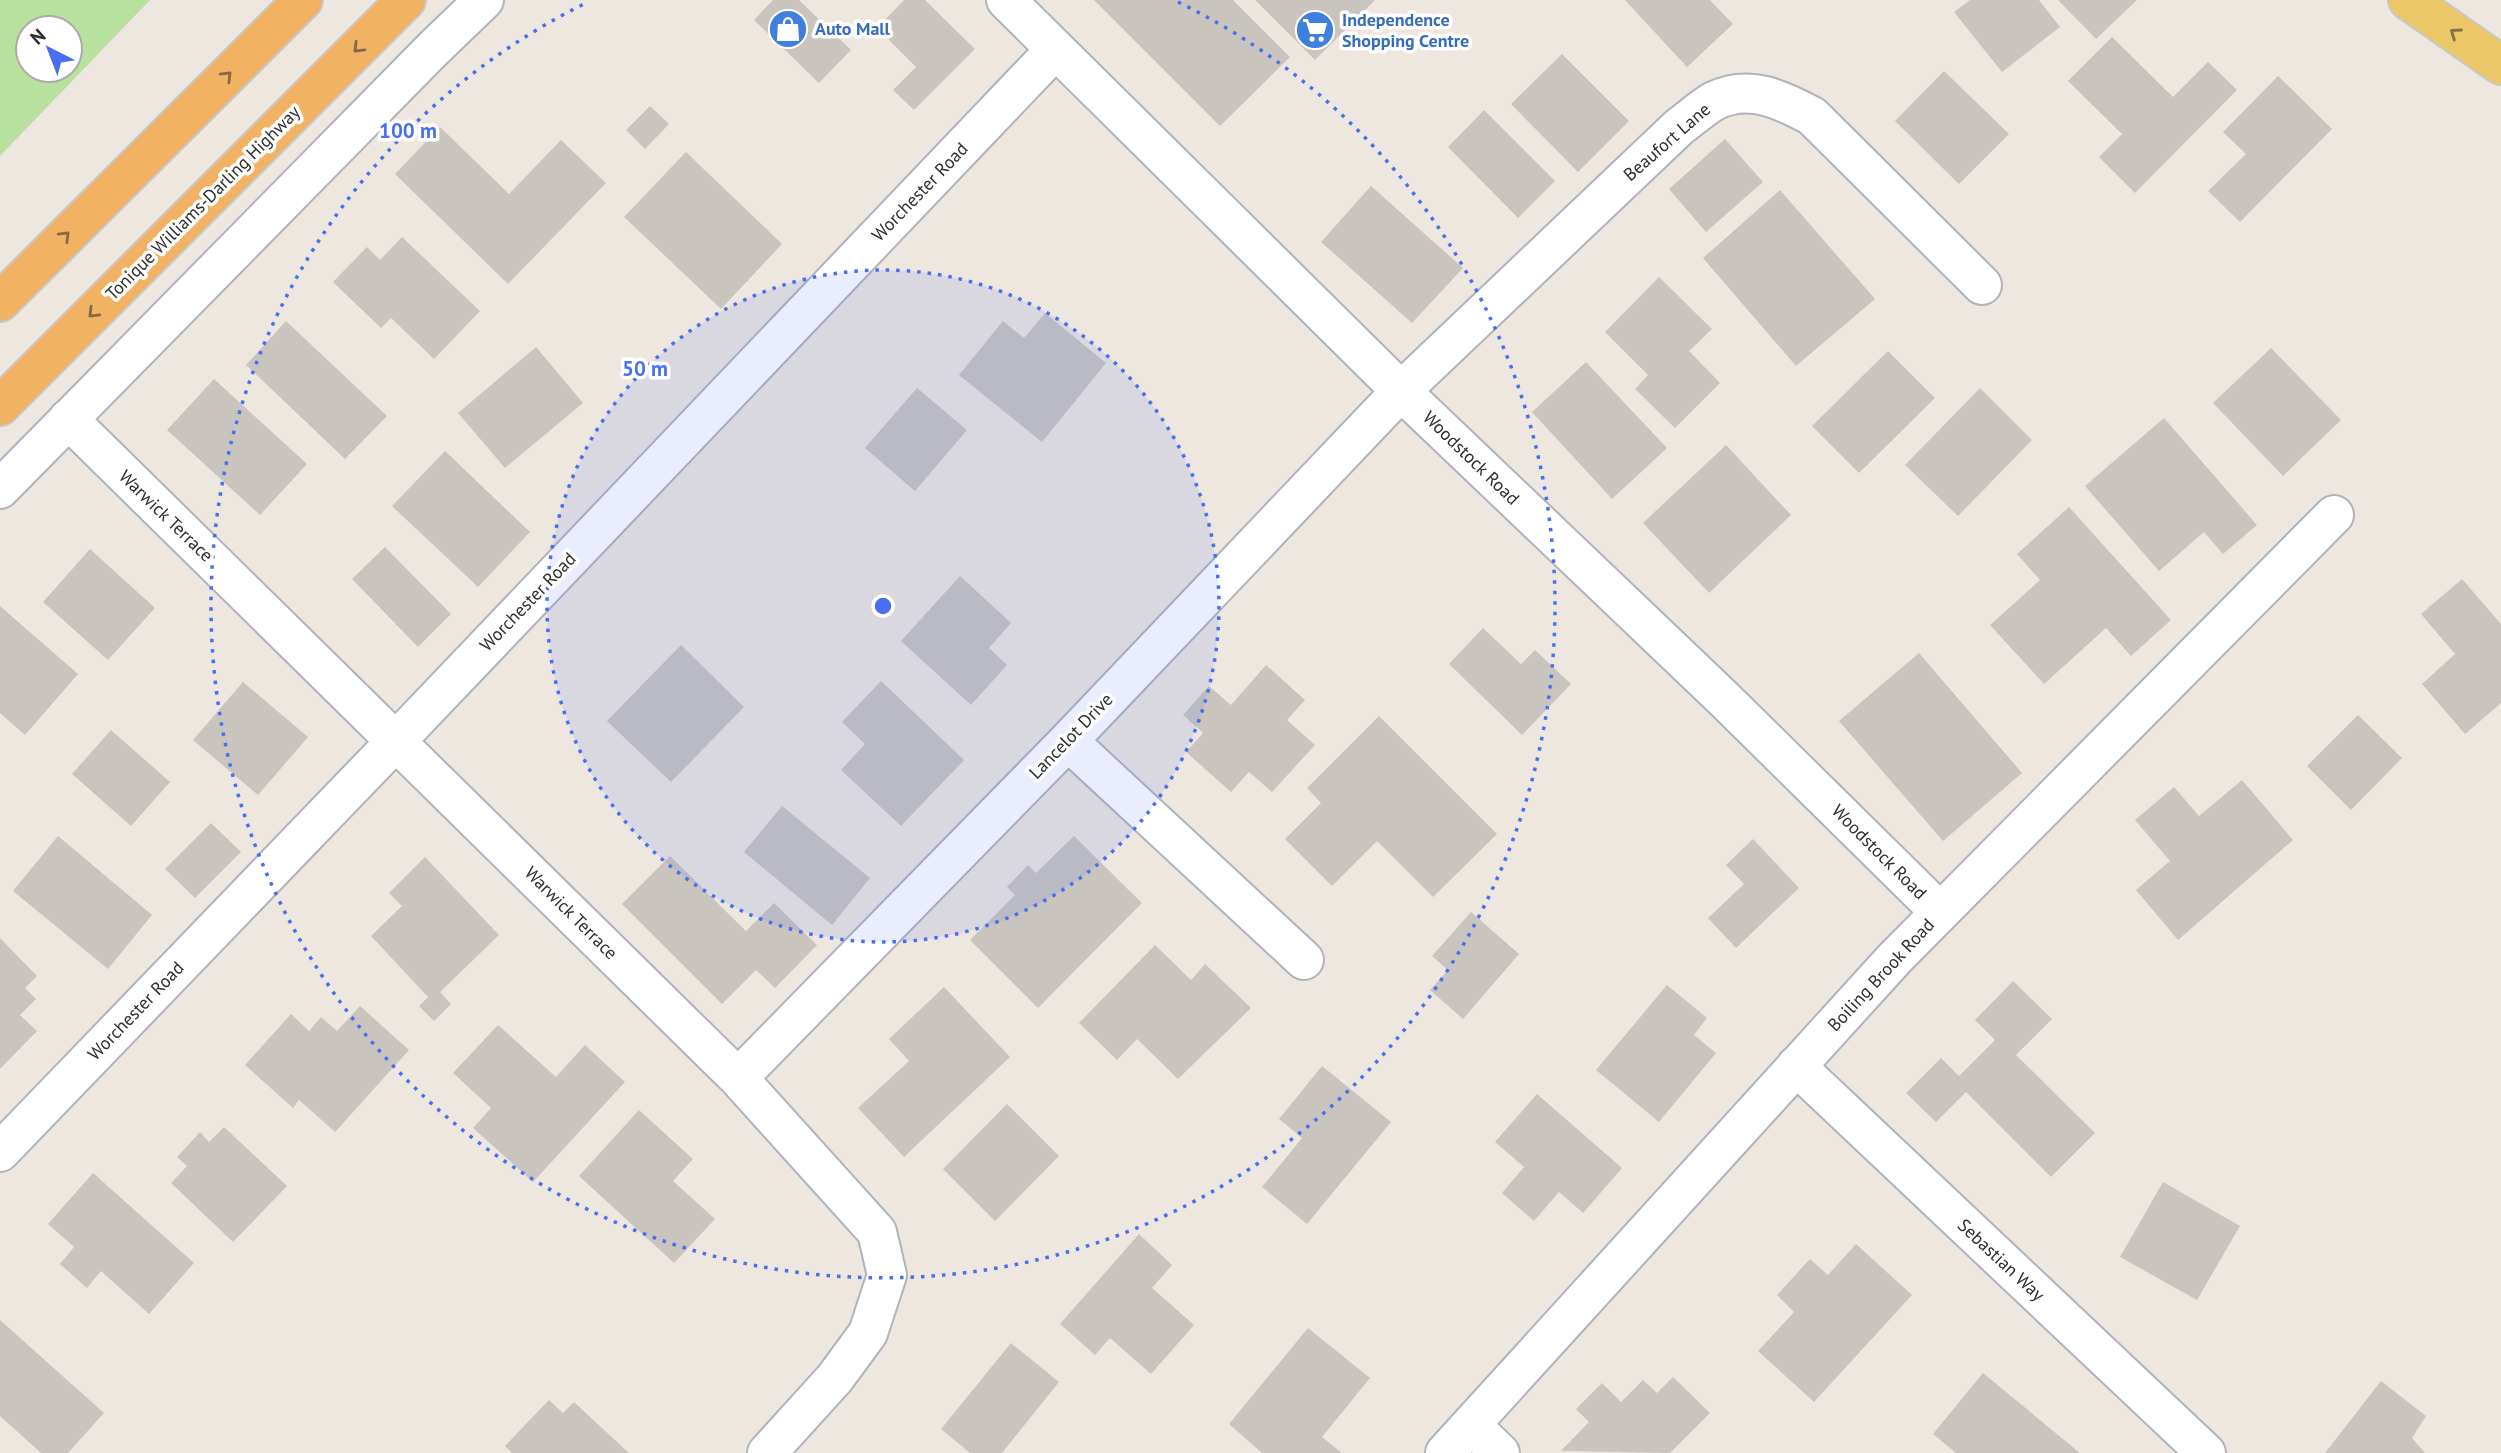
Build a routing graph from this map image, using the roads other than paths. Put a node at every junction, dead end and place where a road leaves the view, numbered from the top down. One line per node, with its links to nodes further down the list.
1 (303, 0): 9 (highway, one-way to 1)
2 (406, 0): 11 (highway, Tonique Williams-Darling Highway, one-way to 11)
3 (484, 0): 12 (street)
4 (1006, 0): 6 (street, Woodstock Road)
5 (2408, 0): 7 (main road, one-way to 5)
6 (1055, 50): 10 (street, Woodstock Road); 15 (street, Worchester Road)
7 (2501, 65)
8 (1982, 285): 10 (street, Beaufort Lane)
9 (0, 302)
10 (1401, 391): 16 (street, Lancelot Drive); 17 (street, Woodstock Road)
11 (0, 406)
12 (68, 419): 13 (street); 15 (street, Warwick Terrace)
13 (0, 489)
14 (2334, 515): 17 (street, Boiling Brook Road)
15 (396, 741): 20 (street, Warwick Terrace); 21 (street, Worchester Road)
16 (1068, 741): 18 (street); 20 (street, Lancelot Drive)
17 (1940, 912): 19 (street, Boiling Brook Road)
18 (1304, 960)
19 (1796, 1066): 22 (street, Boiling Brook Road); 26 (street, Sebastian Way)
20 (738, 1078): 23 (street, Warwick Terrace)
21 (0, 1152)
22 (1471, 1425): 24 (street, Boiling Brook Road); 25 (street)
23 (767, 1453)
24 (1445, 1453)
25 (1500, 1453)
26 (2206, 1453)

